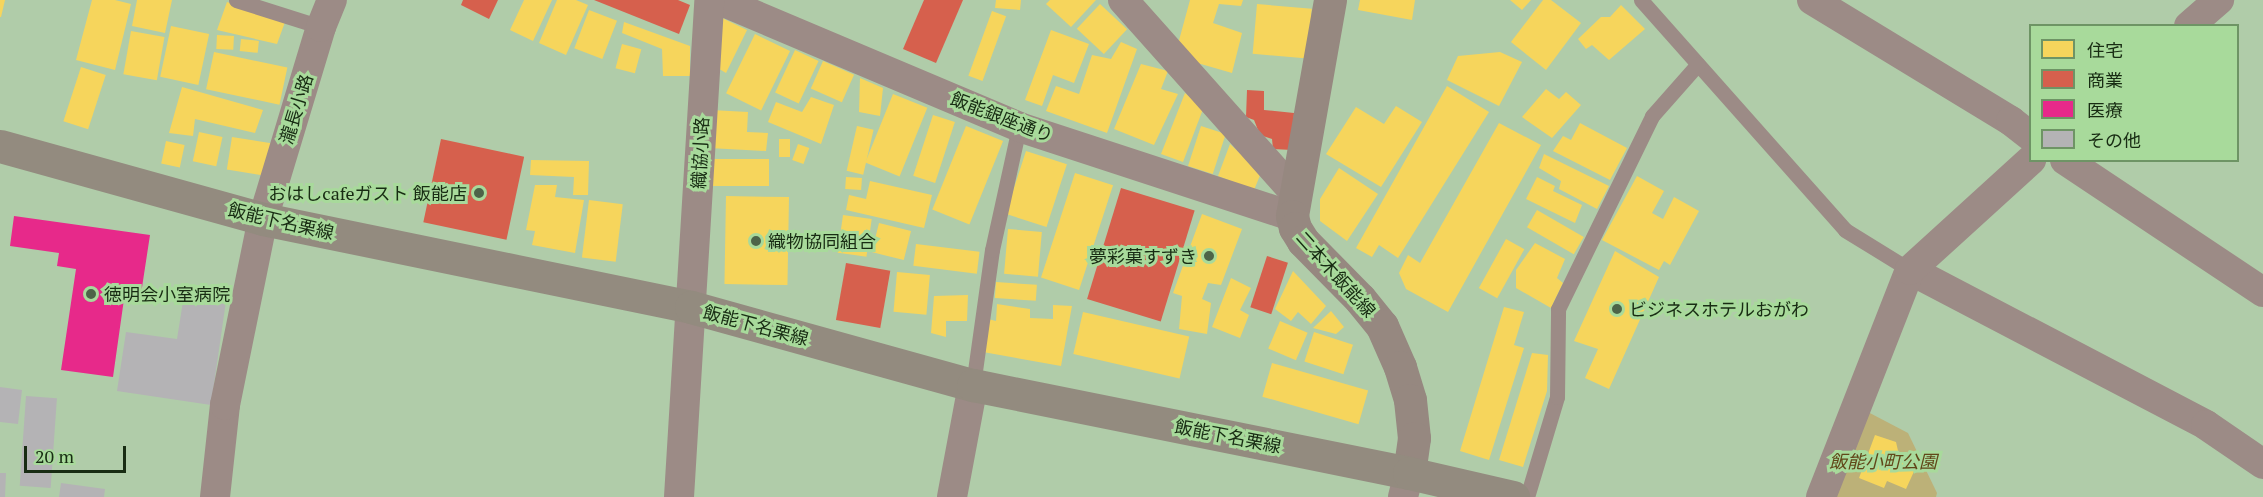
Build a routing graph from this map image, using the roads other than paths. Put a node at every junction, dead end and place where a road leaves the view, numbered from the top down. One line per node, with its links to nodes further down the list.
1 (236, 0): 9 (lane)
2 (709, 0): 21 (street, 織協小路)
3 (719, 0): 12 (street, 飯能銀座通り)
4 (1123, 0): 17 (street)
5 (1330, 0): 17 (main road)
6 (1641, 0): 11 (lane)
7 (1812, 0): 13 (street)
8 (2219, 0): 10 (street)
9 (326, 13): 18 (street, 瀧長小路)
10 (2191, 24)
11 (1698, 64): 19 (lane); 29 (lane)
12 (1019, 127): 17 (street, 飯能銀座通り); 22 (lane)
13 (2029, 134)
14 (0, 146): 18 (main road, 飯能下名栗線)
15 (2029, 162): 19 (street)
16 (2068, 162): 20 (street)
17 (1293, 204): 24 (main road, 二本木飯能線)
18 (263, 219): 21 (main road, 飯能下名栗線); 25 (street, 瀧長小路)
19 (1910, 270): 23 (street); 30 (street)
20 (2263, 292)
21 (691, 307): 22 (main road, 飯能下名栗線); 26 (street, 織協小路)
22 (973, 385): 24 (main road, 飯能下名栗線); 27 (street)
23 (2263, 464)
24 (1406, 485): 28 (main road, 飯能下名栗線)
25 (215, 497)
26 (679, 497)
27 (952, 497)
28 (1513, 497)
29 (1527, 497)
30 (1821, 497)

